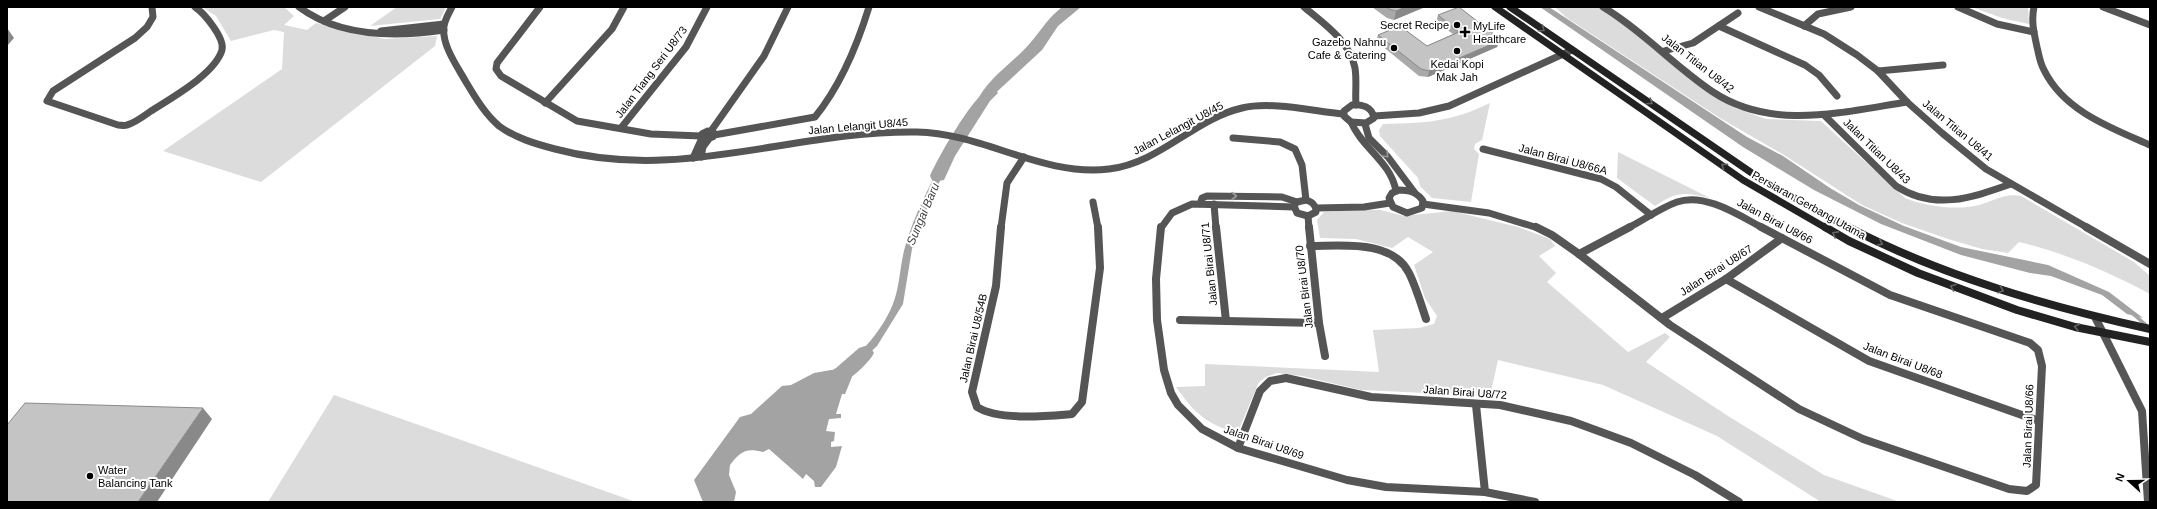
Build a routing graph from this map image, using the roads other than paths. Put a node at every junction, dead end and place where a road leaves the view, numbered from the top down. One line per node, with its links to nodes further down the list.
1 (152, 7): 2 (street)
2 (195, 7)
3 (299, 7): 21 (street)
4 (345, 7): 21 (street)
5 (452, 7): 25 (street)
6 (540, 7): 34 (street, Jalan Tiang Seri U8/73)
7 (624, 7): 34 (street)
8 (707, 7): 41 (street, Jalan Tiang Seri U8/73)
9 (788, 7): 42 (street)
10 (869, 7): 42 (street, Jalan Tiang Seri U8/73)
11 (1304, 7): 35 (street)
12 (1495, 7): 29 (main road, Persiaran Gerbang Utama)
13 (1510, 7): 27 (main road, Persiaran Gerbang Utama, one-way to 27)
14 (1759, 7): 24 (street, Jalan Titian U8/41)
15 (1851, 7): 24 (street)
16 (1958, 7): 26 (street)
17 (2034, 7): 26 (street)
18 (2103, 7): 22 (street)
19 (1607, 8): 28 (street, Jalan Titian U8/42)
20 (1738, 13): 23 (street)
21 (324, 21): 25 (street)
22 (2150, 25)
23 (1720, 26): 28 (street); 32 (street)
24 (1804, 26): 31 (street, Jalan Titian U8/41)
25 (444, 27): 47 (street, Jalan Lelangit U8/45)
26 (2034, 32): 44 (street)
27 (1572, 50): 29 (street); 66 (main road, Persiaran Gerbang Utama, one-way to 66)
28 (1664, 51): 37 (street, Jalan Titian U8/42)
29 (1562, 55): 38 (street); 73 (main road, Persiaran Gerbang Utama, one-way to 29)
30 (1942, 65): 31 (street)
31 (1878, 71): 33 (street, Jalan Titian U8/41)
32 (1837, 96)
33 (1907, 102): 37 (street, Jalan Titian U8/42); 48 (street, Jalan Titian U8/41)
34 (545, 103): 41 (street, Jalan Tiang Seri U8/73)
35 (1356, 105): 36 (street); 38 (street)
36 (1343, 114): 39 (street); 46 (street, Jalan Lelangit U8/45)
37 (1824, 115): 48 (street, Jalan Titian U8/43)
38 (1374, 116): 40 (street)
39 (1351, 122): 40 (street); 49 (street)
40 (1365, 124): 50 (street, one-way to 50)
41 (621, 128): 42 (street, Jalan Tiang Seri U8/73)
42 (707, 136): 47 (street)
43 (1233, 138): 51 (street)
44 (2150, 145)
45 (1482, 149): 59 (street, Jalan Birai U8/66A)
46 (1024, 157): 47 (street, Jalan Lelangit U8/45); 52 (street, Jalan Birai U8/54B)
47 (697, 158)
48 (2012, 184): 64 (street, Jalan Titian U8/41)
49 (1396, 191): 50 (street); 53 (street)
50 (1415, 193): 56 (street)
51 (1306, 200): 57 (street); 58 (street)
52 (1093, 202)
53 (1390, 203): 56 (street); 58 (street)
54 (1200, 204): 55 (street, Jalan Birai U8/69); 57 (street, Jalan Birai U8/69, one-way to 57); 78 (street, Jalan Birai U8/69)
55 (1214, 204): 57 (street, Jalan Birai U8/69); 70 (street, Jalan Birai U8/71)
56 (1423, 204): 63 (street, Jalan Birai U8/66)
57 (1295, 205): 60 (street)
58 (1317, 208): 60 (street)
59 (1651, 215): 61 (street, Jalan Birai U8/66); 63 (street, Jalan Birai U8/66)
60 (1308, 216): 62 (street, Jalan Birai U8/70)
61 (1782, 238): 65 (street, Jalan Birai U8/67); 77 (street, Jalan Birai U8/66)
62 (1310, 246): 68 (street); 71 (street, Jalan Birai U8/70)
63 (1579, 254): 67 (street, Jalan Birai U8/66)
64 (2150, 264)
65 (1726, 279): 67 (street, Jalan Birai U8/67); 77 (street, Jalan Birai U8/68)
66 (2095, 317): 72 (main road, Persiaran Gerbang Utama); 73 (street)
67 (1662, 318): 77 (street, Jalan Birai U8/66)
68 (1426, 319)
69 (1180, 320): 70 (street, Jalan Birai U8/71)
70 (1226, 321): 71 (street, Jalan Birai U8/71)
71 (1319, 323): 75 (street, Jalan Birai U8/70)
72 (2150, 329)
73 (2103, 333): 74 (main road, Persiaran Gerbang Utama); 82 (street)
74 (2150, 342)
75 (1325, 356)
76 (1476, 405): 78 (street, Jalan Birai U8/72); 79 (street); 81 (street, Jalan Birai U8/72)
77 (2038, 421)
78 (1238, 448): 79 (street, Jalan Birai U8/69)
79 (1485, 492): 80 (street, Jalan Birai U8/69)
80 (1535, 502)
81 (1739, 502)
82 (2148, 502)

